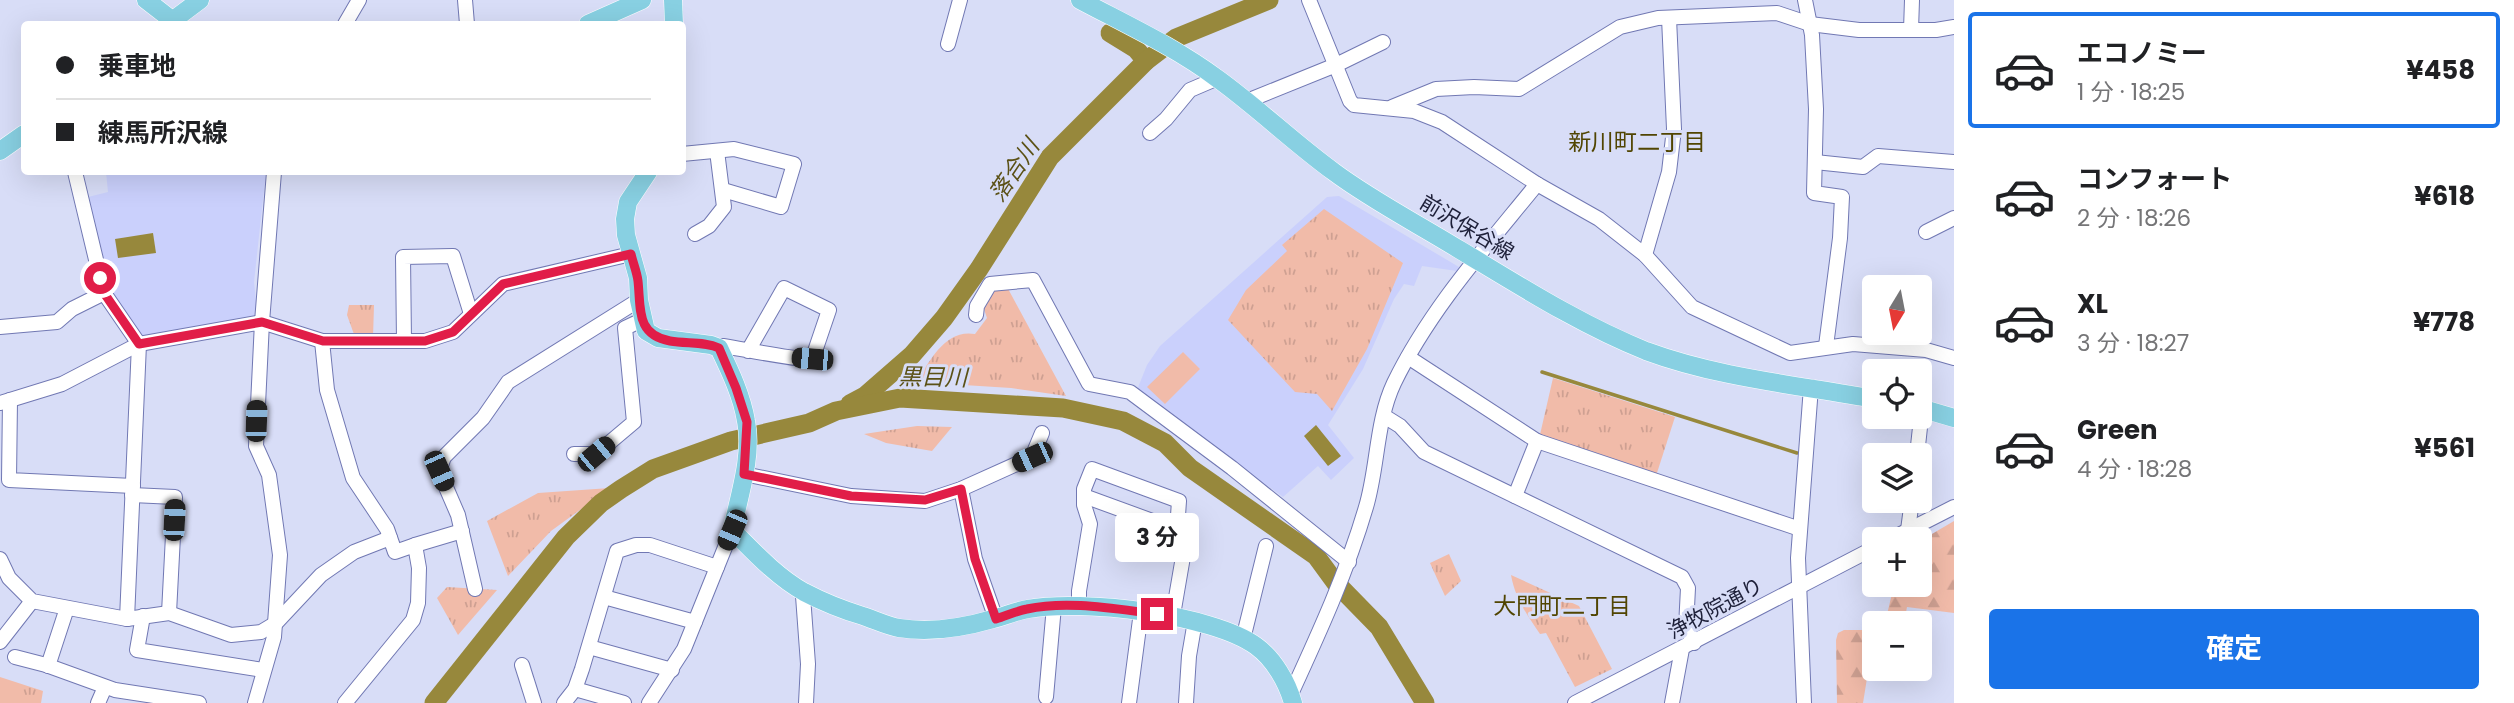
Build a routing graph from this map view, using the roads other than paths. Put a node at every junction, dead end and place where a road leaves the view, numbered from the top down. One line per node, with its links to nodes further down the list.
1 (146, 0): 14 (main road)
2 (200, 0): 15 (main road)
3 (359, 0): 16 (street)
4 (465, 0): 17 (street)
5 (642, 0): 18 (main road)
6 (673, 0): 19 (main road)
7 (960, 0): 24 (street)
8 (1080, 0): 12 (main road, 前沢保谷線)
9 (1309, 0): 25 (street)
10 (1805, 0): 20 (street)
11 (1912, 0): 22 (street)
12 (1102, 6): 26 (main road, 前沢保谷線)
13 (1669, 18): 20 (street); 28 (street); 45 (street)
14 (171, 21)
15 (175, 21)
16 (347, 21)
17 (467, 21)
18 (595, 21)
19 (674, 21)
20 (1810, 24): 22 (street); 34 (street)
21 (1954, 27): 22 (street)
22 (1911, 30)
23 (1383, 42): 25 (street)
24 (948, 44)
25 (1336, 65): 27 (street); 28 (street)
26 (1218, 78): 27 (main road, 前沢保谷線); 29 (street)
27 (1247, 101): 46 (main road, 前沢保谷線)
28 (1392, 107): 39 (street)
29 (1150, 133)
30 (21, 136): 31 (main road)
31 (0, 151)
32 (717, 151): 33 (street); 40 (street); 40 (street)
33 (686, 154)
34 (1815, 162): 35 (street); 57 (street)
35 (1954, 162)
36 (76, 175): 47 (street)
37 (274, 175): 52 (street)
38 (646, 175): 44 (main road)
39 (1537, 184): 45 (street); 46 (street)
40 (723, 190): 43 (street)
41 (1954, 218): 42 (street)
42 (1926, 232)
43 (695, 234)
44 (631, 254): 48 (main road); 49 (street)
45 (1645, 255): 57 (street)
46 (1476, 259): 60 (street); 62 (main road, 前沢保谷線)
47 (104, 293): 53 (street); 56 (street)
48 (639, 300): 51 (main road); 81 (street)
49 (471, 314): 55 (street); 55 (street)
50 (976, 316): 88 (street)
51 (642, 320): 58 (main road); 70 (street)
52 (262, 322): 54 (street); 56 (street); 105 (street)
53 (0, 327)
54 (323, 341): 55 (street); 82 (street)
55 (404, 341)
56 (139, 344): 64 (street); 73 (street)
57 (1826, 346): 61 (street)
58 (719, 348): 59 (street); 71 (main road)
59 (748, 351): 59 (street)
60 (1408, 357): 66 (street); 69 (street)
61 (1954, 358)
62 (1811, 387): 63 (main road, 前沢保谷線); 78 (street)
63 (1862, 397)
64 (5, 402): 73 (street)
65 (1932, 412): 67 (main road)
66 (1384, 416): 75 (street); 88 (street)
67 (1954, 418)
68 (1042, 433): 72 (street)
69 (1537, 441): 75 (street); 78 (street)
70 (574, 454)
71 (745, 465): 72 (street); 79 (main road)
72 (961, 489): 102 (street)
73 (133, 490): 98 (street); 101 (street)
74 (1084, 496): 80 (street); 80 (street); 95 (street)
75 (1515, 496): 108 (street)
76 (1954, 507): 77 (street)
77 (1914, 527)
78 (1800, 529): 89 (street)
79 (732, 530): 87 (street); 91 (main road)
80 (1177, 530): 99 (street)
81 (462, 531): 83 (street); 90 (street)
82 (390, 538): 83 (street); 105 (street)
83 (415, 545): 125 (street)
84 (1266, 546): 106 (street)
85 (1862, 554): 89 (street, 浄牧院通り)
86 (0, 559): 93 (street)
87 (717, 567): 92 (street); 104 (street)
88 (1347, 569): 119 (street)
89 (1800, 588): 108 (street, 浄牧院通り); 134 (street)
90 (475, 589)
91 (805, 592): 102 (main road); 130 (street)
92 (604, 597): 104 (street); 109 (street)
93 (32, 601): 96 (street); 107 (street)
94 (1054, 606): 95 (main road); 102 (main road); 117 (street)
95 (1079, 606): 97 (main road)
96 (67, 608): 101 (street); 112 (street)
97 (1142, 612): 99 (main road); 131 (street)
98 (169, 613): 100 (street); 105 (street)
99 (1173, 615): 103 (main road)
100 (143, 616): 101 (street); 113 (street)
101 (127, 619)
102 (996, 619)
103 (1195, 621): 106 (main road); 132 (street)
104 (695, 622): 114 (street)
105 (276, 623): 113 (street)
106 (1243, 639): 119 (main road)
107 (0, 642)
108 (1688, 646): 121 (street); 133 (street, 浄牧院通り)
109 (589, 647): 114 (street); 116 (street)
110 (15, 657): 112 (street)
111 (522, 665): 126 (street)
112 (48, 666): 115 (street)
113 (263, 670): 124 (street)
114 (672, 670): 129 (street)
115 (105, 687): 120 (street); 122 (street)
116 (575, 689): 118 (street); 127 (street)
117 (1046, 697)
118 (596, 699): 128 (street)
119 (1292, 699)
120 (178, 701): 123 (street)
121 (1676, 702)
122 (98, 703)
123 (199, 703)
124 (255, 703)
125 (345, 703)
126 (534, 703)
127 (564, 703)
128 (624, 703)
129 (649, 703)
130 (806, 703)
131 (1129, 703)
132 (1186, 703)
133 (1575, 703)
134 (1804, 703)

